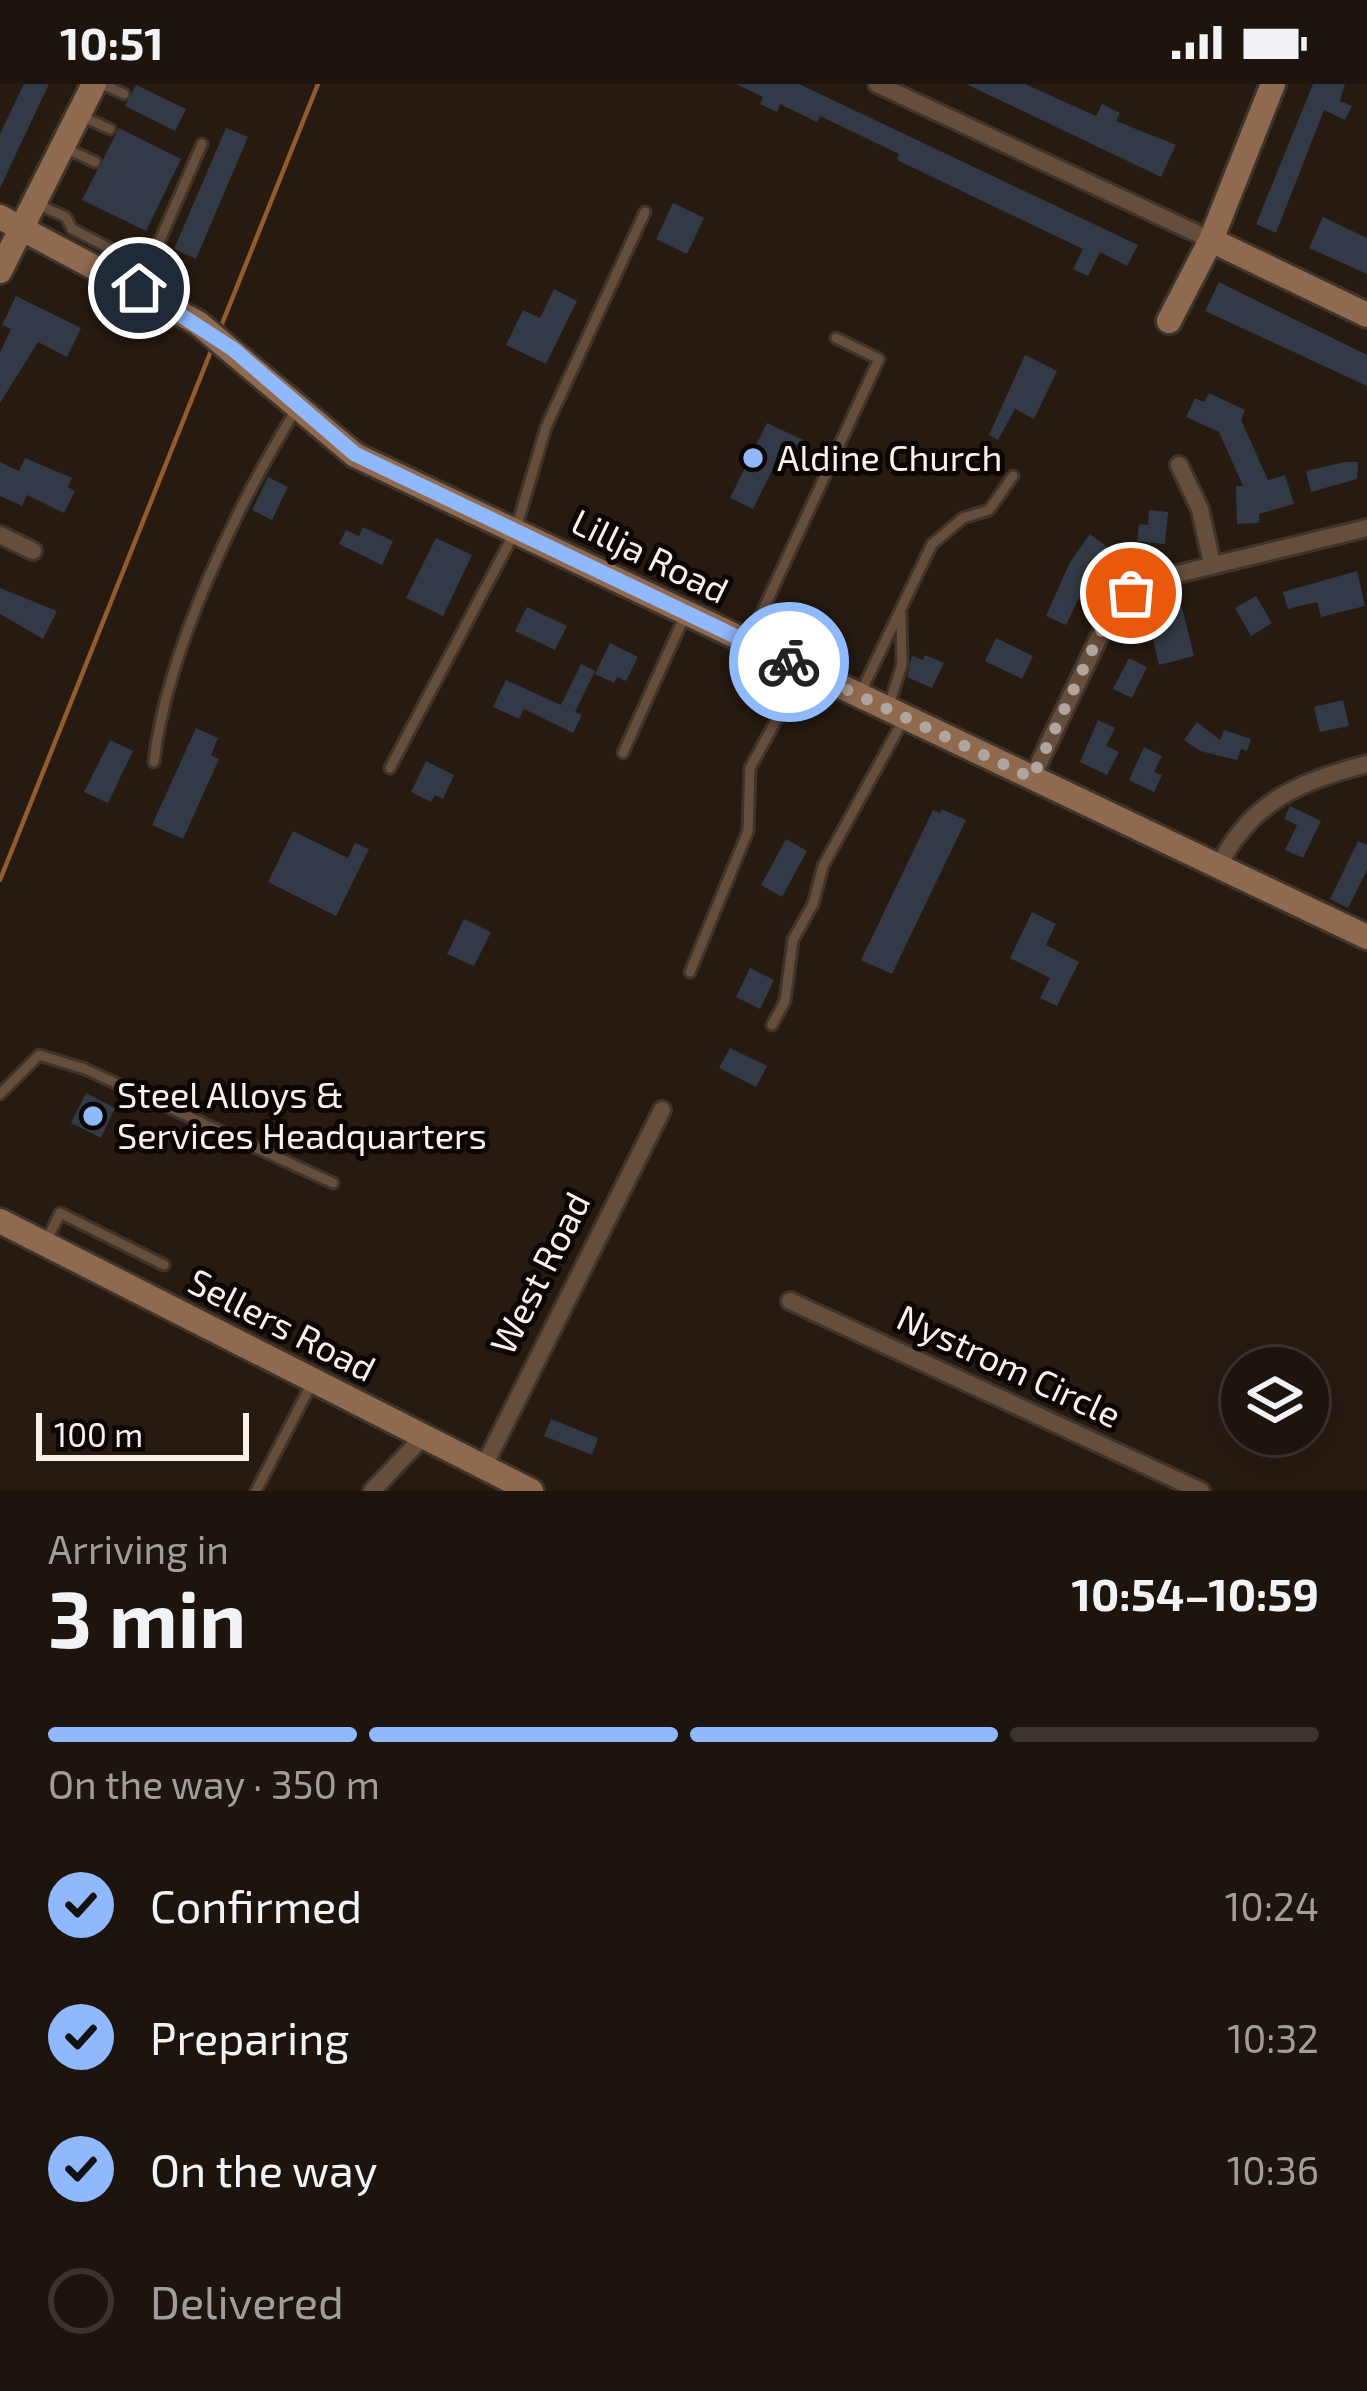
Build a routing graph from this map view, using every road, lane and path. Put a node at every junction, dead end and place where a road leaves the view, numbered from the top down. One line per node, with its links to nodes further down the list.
1 (98, 84): 4 (lane); 5 (street)
2 (878, 84): 13 (street)
3 (1273, 84): 13 (street)
4 (124, 94)
5 (78, 115): 6 (lane); 8 (street)
6 (110, 129)
7 (202, 144): 15 (lane)
8 (63, 146): 9 (lane); 10 (street)
9 (95, 162)
10 (34, 203): 12 (street); 15 (lane)
11 (645, 212): 23 (lane)
12 (11, 222): 14 (street); 15 (street, Lillja Road)
13 (1211, 240): 16 (street); 17 (street)
14 (0, 272)
15 (144, 278): 19 (street, Lillja Road)
16 (1367, 315)
17 (1169, 321)
18 (836, 338): 29 (lane)
19 (297, 408): 23 (street, Lillja Road); 36 (lane)
20 (1178, 465): 26 (street)
21 (1013, 476): 27 (lane)
22 (1367, 528): 26 (street)
23 (515, 532): 28 (street, Lillja Road); 38 (lane)
24 (0, 536): 25 (street)
25 (34, 551)
26 (1212, 564): 39 (street)
27 (901, 609): 32 (lane); 34 (lane)
28 (686, 613): 29 (street, Lillja Road); 35 (lane)
29 (748, 643): 30 (street, Lillja Road)
30 (782, 659): 31 (street, Lillja Road); 33 (lane)
31 (818, 676): 32 (street, Lillja Road); 33 (lane)
32 (860, 696): 34 (street, Lillja Road)
33 (784, 706): 42 (lane)
34 (896, 713): 39 (street, Lillja Road); 43 (lane)
35 (622, 753)
36 (154, 762)
37 (1367, 764): 40 (street)
38 (390, 768)
39 (1032, 778): 40 (street, Lillja Road)
40 (1219, 866): 41 (street, Lillja Road)
41 (1367, 937)
42 (690, 972)
43 (772, 1025)
44 (0, 1094): 46 (lane)
45 (662, 1110): 55 (street, West Road)
46 (333, 1183)
47 (0, 1221): 49 (street, Sellers Road)
48 (114, 1240): 49 (lane); 50 (lane); 51 (lane)
49 (45, 1244): 51 (street, Sellers Road)
50 (164, 1265)
51 (99, 1271): 53 (street, Sellers Road)
52 (790, 1301): 59 (street, Nystrom Circle)
53 (313, 1381): 54 (street, Sellers Road); 56 (lane)
54 (423, 1437): 55 (street, Sellers Road); 57 (street)
55 (483, 1468): 58 (street, Sellers Road)
56 (256, 1491)
57 (372, 1491)
58 (532, 1491)
59 (1201, 1491)

